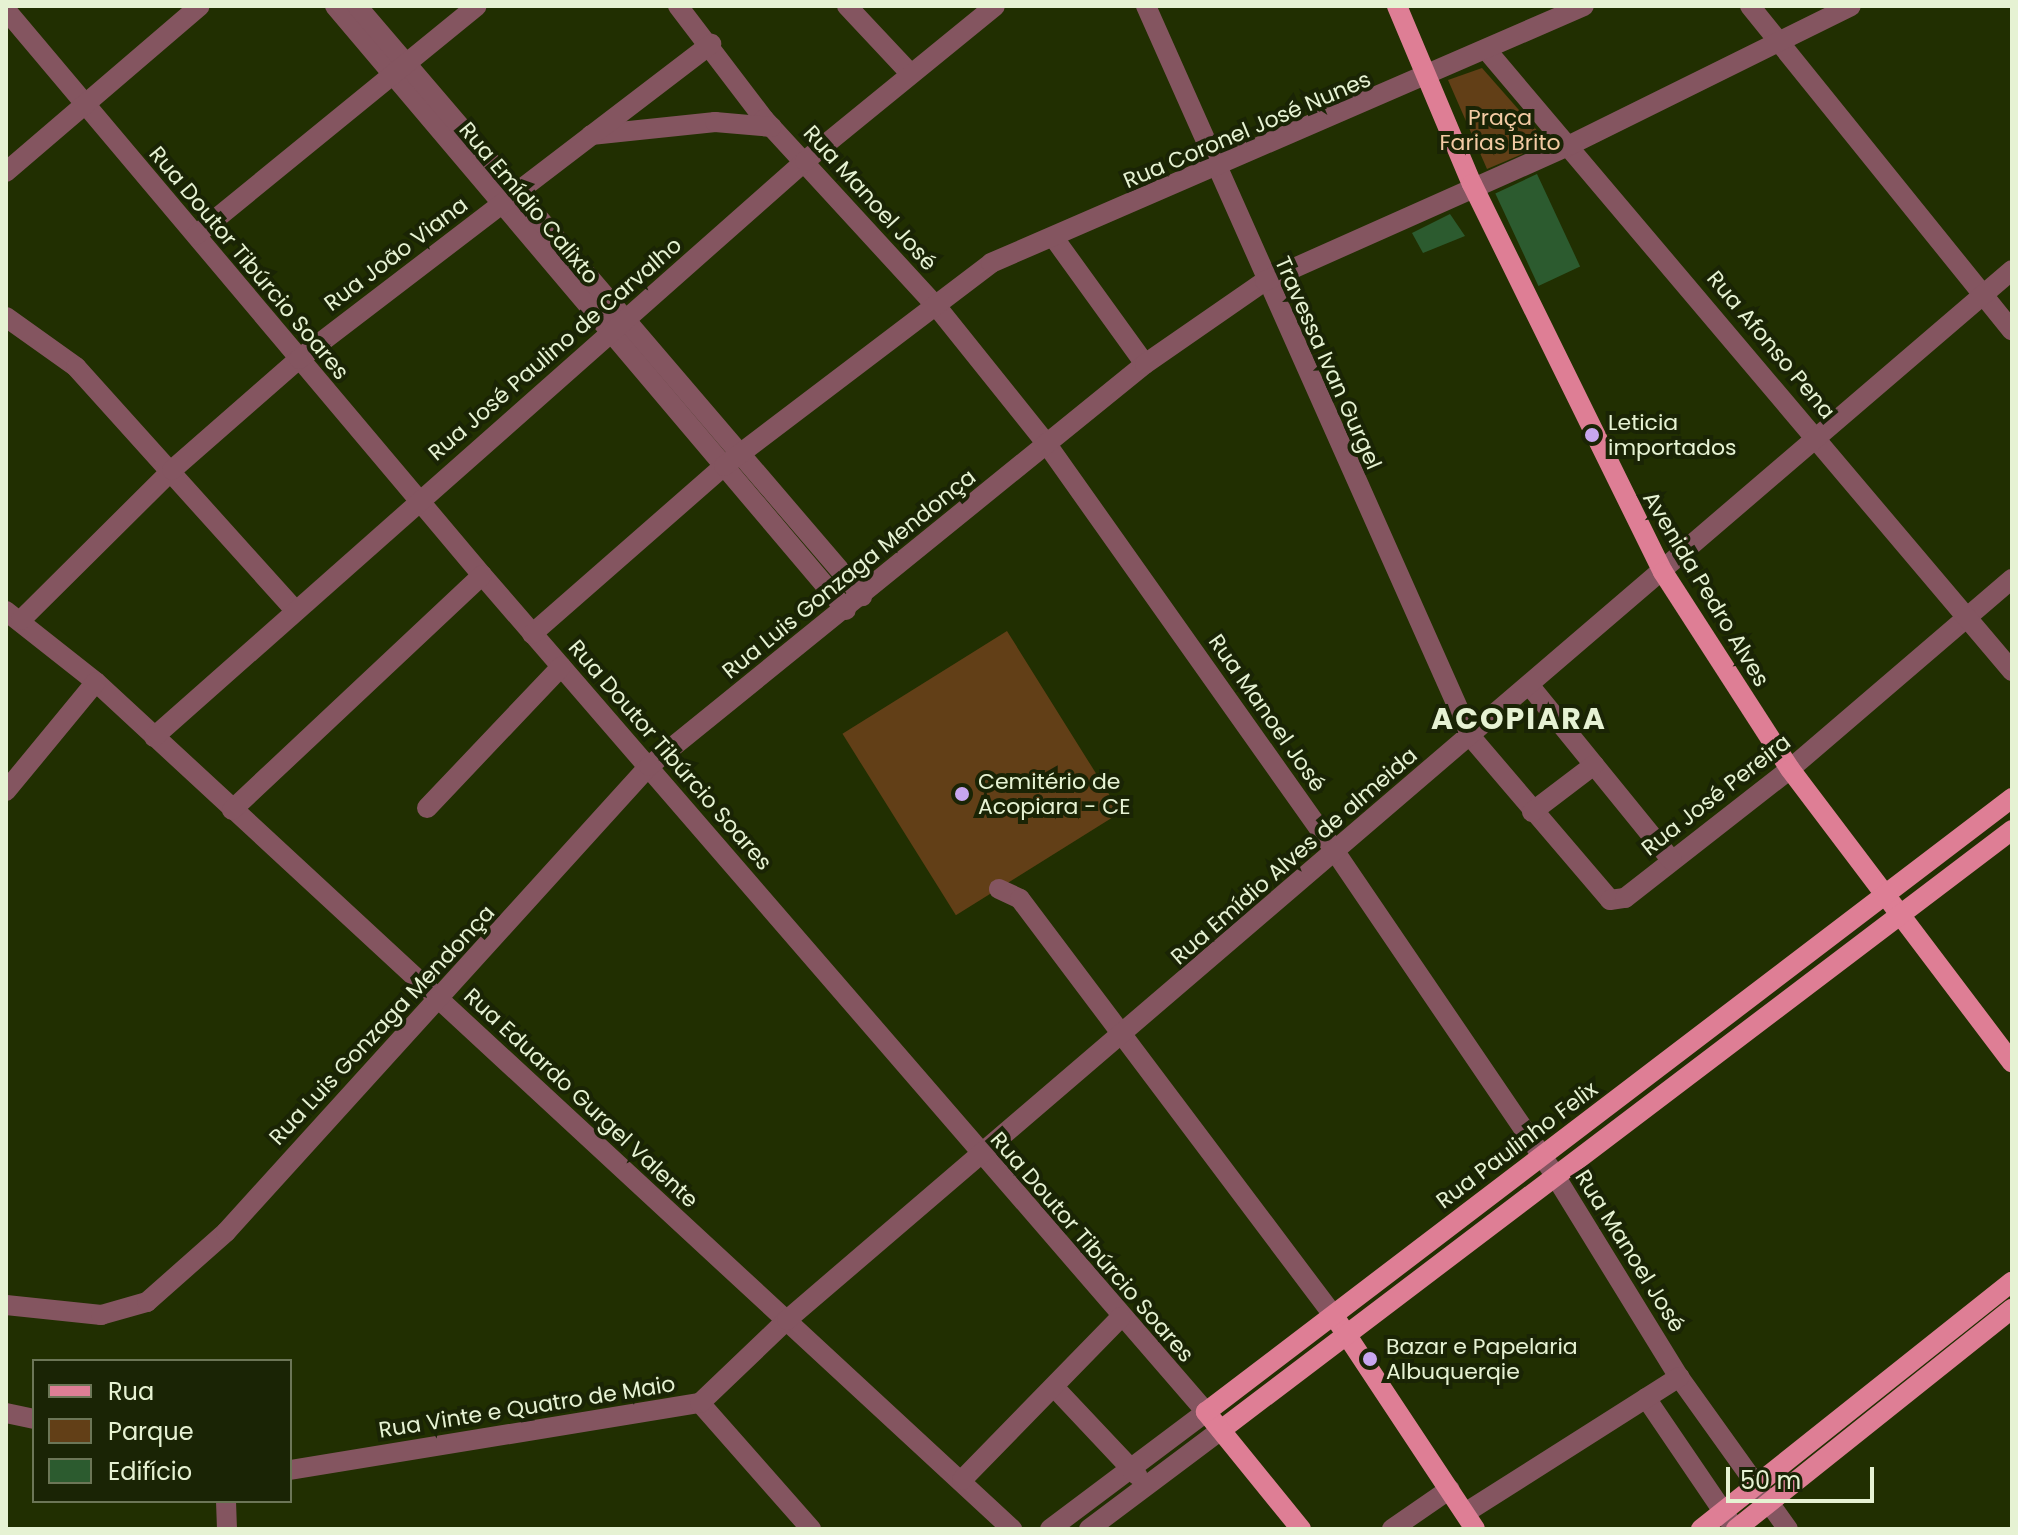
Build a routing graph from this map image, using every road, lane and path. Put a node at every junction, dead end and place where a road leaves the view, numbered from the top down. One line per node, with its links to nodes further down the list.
1 (200, 6): 20 (street)
2 (335, 6): 17 (street, Rua Emídio Calixto)
3 (357, 6): 17 (street, Rua Emídio Calixto)
4 (477, 6): 17 (street)
5 (678, 6): 14 (street, Rua Manoel José)
6 (847, 6): 18 (street)
7 (995, 6): 18 (street, Rua José Paulino de Carvalho)
8 (1146, 6): 25 (street, Travessa Ivan Gurgel)
9 (1397, 6): 19 (main road, Avenida Pedro Alves)
10 (1584, 6): 16 (street, Rua Coronel José Nunes)
11 (1750, 6): 15 (street)
12 (1851, 6): 15 (street, Rua Luis Gonzaga Mendonça)
13 (6, 10): 20 (street, Rua Doutor Tibúrcio Soares)
14 (711, 44): 21 (street, Rua Manoel José); 22 (street, Rua João Viana)
15 (1782, 44): 23 (street, Rua Luis Gonzaga Mendonça); 34 (street)
16 (1489, 53): 19 (street, Rua Coronel José Nunes); 23 (street, Rua Afonso Pena)
17 (400, 71): 28 (street, Rua Emídio Calixto); 29 (street, Rua Emídio Calixto); 30 (street)
18 (909, 72): 24 (street, Rua José Paulino de Carvalho)
19 (1427, 79): 25 (street, Rua Coronel José Nunes); 27 (main road, Avenida Pedro Alves)
20 (81, 101): 26 (street); 30 (street, Rua Doutor Tibúrcio Soares)
21 (772, 127): 22 (street); 24 (street, Rua Manoel José)
22 (591, 135): 28 (street, Rua João Viana)
23 (1570, 145): 27 (street, Rua Luis Gonzaga Mendonça); 41 (street, Rua Afonso Pena)
24 (805, 161): 35 (street, Rua Manoel José); 37 (street, Rua José Paulino de Carvalho)
25 (1217, 165): 31 (street, Rua Coronel José Nunes); 33 (street, Travessa Ivan Gurgel)
26 (6, 172)
27 (1472, 184): 33 (street, Rua Luis Gonzaga Mendonça); 46 (main road, Avenida Pedro Alves)
28 (515, 194): 29 (street, Rua João Viana); 37 (street, Rua Emídio Calixto)
29 (498, 207): 37 (street, Rua Emídio Calixto); 39 (street, Rua João Viana)
30 (196, 235): 39 (street, Rua Doutor Tibúrcio Soares)
31 (1054, 238): 35 (street, Rua Coronel José Nunes); 40 (street)
32 (2012, 270): 34 (street, Rua Emídio Alves de almeida)
33 (1265, 281): 40 (street, Rua Luis Gonzaga Mendonça); 60 (street, Travessa Ivan Gurgel)
34 (1982, 296): 38 (street); 41 (street, Rua Emídio Alves de almeida)
35 (937, 307): 42 (street, Rua Manoel José); 43 (street, Rua Coronel José Nunes)
36 (6, 317): 44 (street)
37 (618, 329): 43 (street, Rua Emídio Calixto); 45 (street, Rua José Paulino de Carvalho)
38 (2012, 331)
39 (299, 359): 44 (street, Rua João Viana); 45 (street, Rua Doutor Tibúrcio Soares)
40 (1145, 364): 42 (street, Rua Luis Gonzaga Mendonça)
41 (1819, 439): 46 (street, Rua Emídio Alves de almeida); 53 (street, Rua Afonso Pena)
42 (1046, 443): 49 (street, Rua Luis Gonzaga Mendonça); 70 (street, Rua Manoel José)
43 (732, 461): 49 (street, Rua Emídio Calixto); 51 (street, Rua Emídio Calixto); 54 (street, Rua Coronel José Nunes)
44 (172, 470): 50 (street); 52 (street, Rua João Viana)
45 (417, 499): 47 (street, Rua Doutor Tibúrcio Soares); 50 (street, Rua José Paulino de Carvalho)
46 (1663, 572): 58 (street, Rua Emídio Alves de almeida); 63 (main road, Avenida Pedro Alves)
47 (482, 575): 54 (street, Rua Doutor Tibúrcio Soares); 67 (street)
48 (2012, 579): 53 (street, Rua José Pereira)
49 (862, 596): 51 (street, Rua Luis Gonzaga Mendonça)
50 (293, 608): 59 (street, Rua José Paulino de Carvalho)
51 (846, 610): 62 (street, Rua Luis Gonzaga Mendonça)
52 (14, 616): 57 (street, Rua Eduardo Gurgel Valente)
53 (1966, 617): 56 (street, Rua Afonso Pena); 63 (street, Rua José Pereira)
54 (532, 634): 55 (street, Rua Doutor Tibúrcio Soares)
55 (561, 667): 62 (street, Rua Doutor Tibúrcio Soares); 66 (street)
56 (2012, 671)
57 (96, 682): 59 (street, Rua Eduardo Gurgel Valente); 64 (street)
58 (1530, 686): 60 (street, Rua Emídio Alves de almeida); 61 (street)
59 (154, 737): 67 (street, Rua Eduardo Gurgel Valente)
60 (1471, 737): 68 (street, Rua José Pereira); 70 (street, Rua Emídio Alves de almeida)
61 (1594, 765): 68 (street); 71 (street)
62 (649, 766): 75 (street, Rua Luis Gonzaga Mendonça); 78 (street, Rua Doutor Tibúrcio Soares)
63 (1790, 769): 71 (street, Rua José Pereira); 73 (main road, Avenida Pedro Alves)
64 (6, 791)
65 (2012, 798): 73 (main road, Rua Paulinho Felix)
66 (427, 808)
67 (232, 810): 75 (street, Rua Eduardo Gurgel Valente)
68 (1532, 812): 71 (street, Rua José Pereira)
69 (2012, 830): 74 (main road, Rua Paulinho Felix)
70 (1334, 850): 76 (street, Rua Emídio Alves de almeida); 79 (street, Rua Manoel José)
71 (1672, 861)
72 (999, 889): 76 (street)
73 (1883, 897): 74 (main road, Avenida Pedro Alves); 79 (main road, Rua Paulinho Felix)
74 (1897, 916): 77 (main road, Avenida Pedro Alves); 80 (main road, Rua Paulinho Felix)
75 (438, 999): 82 (street, Rua Luis Gonzaga Mendonça); 86 (street, Rua Eduardo Gurgel Valente)
76 (1122, 1036): 78 (street, Rua Emídio Alves de almeida); 84 (street)
77 (2012, 1063)
78 (980, 1156): 85 (street, Rua Doutor Tibúrcio Soares); 86 (street, Rua Emídio Alves de almeida)
79 (1541, 1156): 80 (street, Rua Manoel José); 84 (main road, Rua Paulinho Felix)
80 (1554, 1174): 87 (main road, Rua Paulinho Felix); 88 (street, Rua Manoel José)
81 (2012, 1282): 99 (main road)
82 (6, 1305)
83 (2012, 1309): 102 (main road)
84 (1333, 1315): 87 (main road); 92 (main road, Rua Paulinho Felix)
85 (1121, 1317): 89 (street); 92 (street, Rua Doutor Tibúrcio Soares)
86 (787, 1320): 91 (street, Rua Vinte e Quatro de Maio); 98 (street, Rua Eduardo Gurgel Valente)
87 (1345, 1332): 95 (main road, Rua Paulinho Felix); 101 (main road)
88 (1679, 1377): 90 (street); 99 (street, Rua Manoel José)
89 (1055, 1388): 96 (street); 98 (street)
90 (1646, 1398): 104 (street); 105 (street)
91 (700, 1403): 97 (street, Rua Vinte e Quatro de Maio); 107 (street)
92 (1206, 1412): 95 (main road, Rua Doutor Tibúrcio Soares); 96 (street, Rua Paulinho Felix)
93 (6, 1413): 94 (street)
94 (32, 1419)
95 (1221, 1430): 100 (street, Rua Paulinho Felix); 111 (main road, Rua Doutor Tibúrcio Soares)
96 (1131, 1466): 100 (street); 109 (street, Rua Paulinho Felix)
97 (292, 1470)
98 (962, 1480): 108 (street, Rua Eduardo Gurgel Valente)
99 (1755, 1484): 102 (street, Rua Manoel José); 104 (main road)
100 (1145, 1486): 110 (street, Rua Paulinho Felix)
101 (1450, 1489): 105 (main road); 112 (street)
102 (1768, 1501): 114 (main road); 115 (street, Rua Manoel José)
103 (226, 1503): 106 (street)
104 (1723, 1511): 113 (main road); 114 (street)
105 (1470, 1521)
106 (227, 1529)
107 (811, 1529)
108 (1012, 1529)
109 (1050, 1529)
110 (1089, 1529)
111 (1301, 1529)
112 (1392, 1529)
113 (1701, 1529)
114 (1735, 1529)
115 (1788, 1529)

